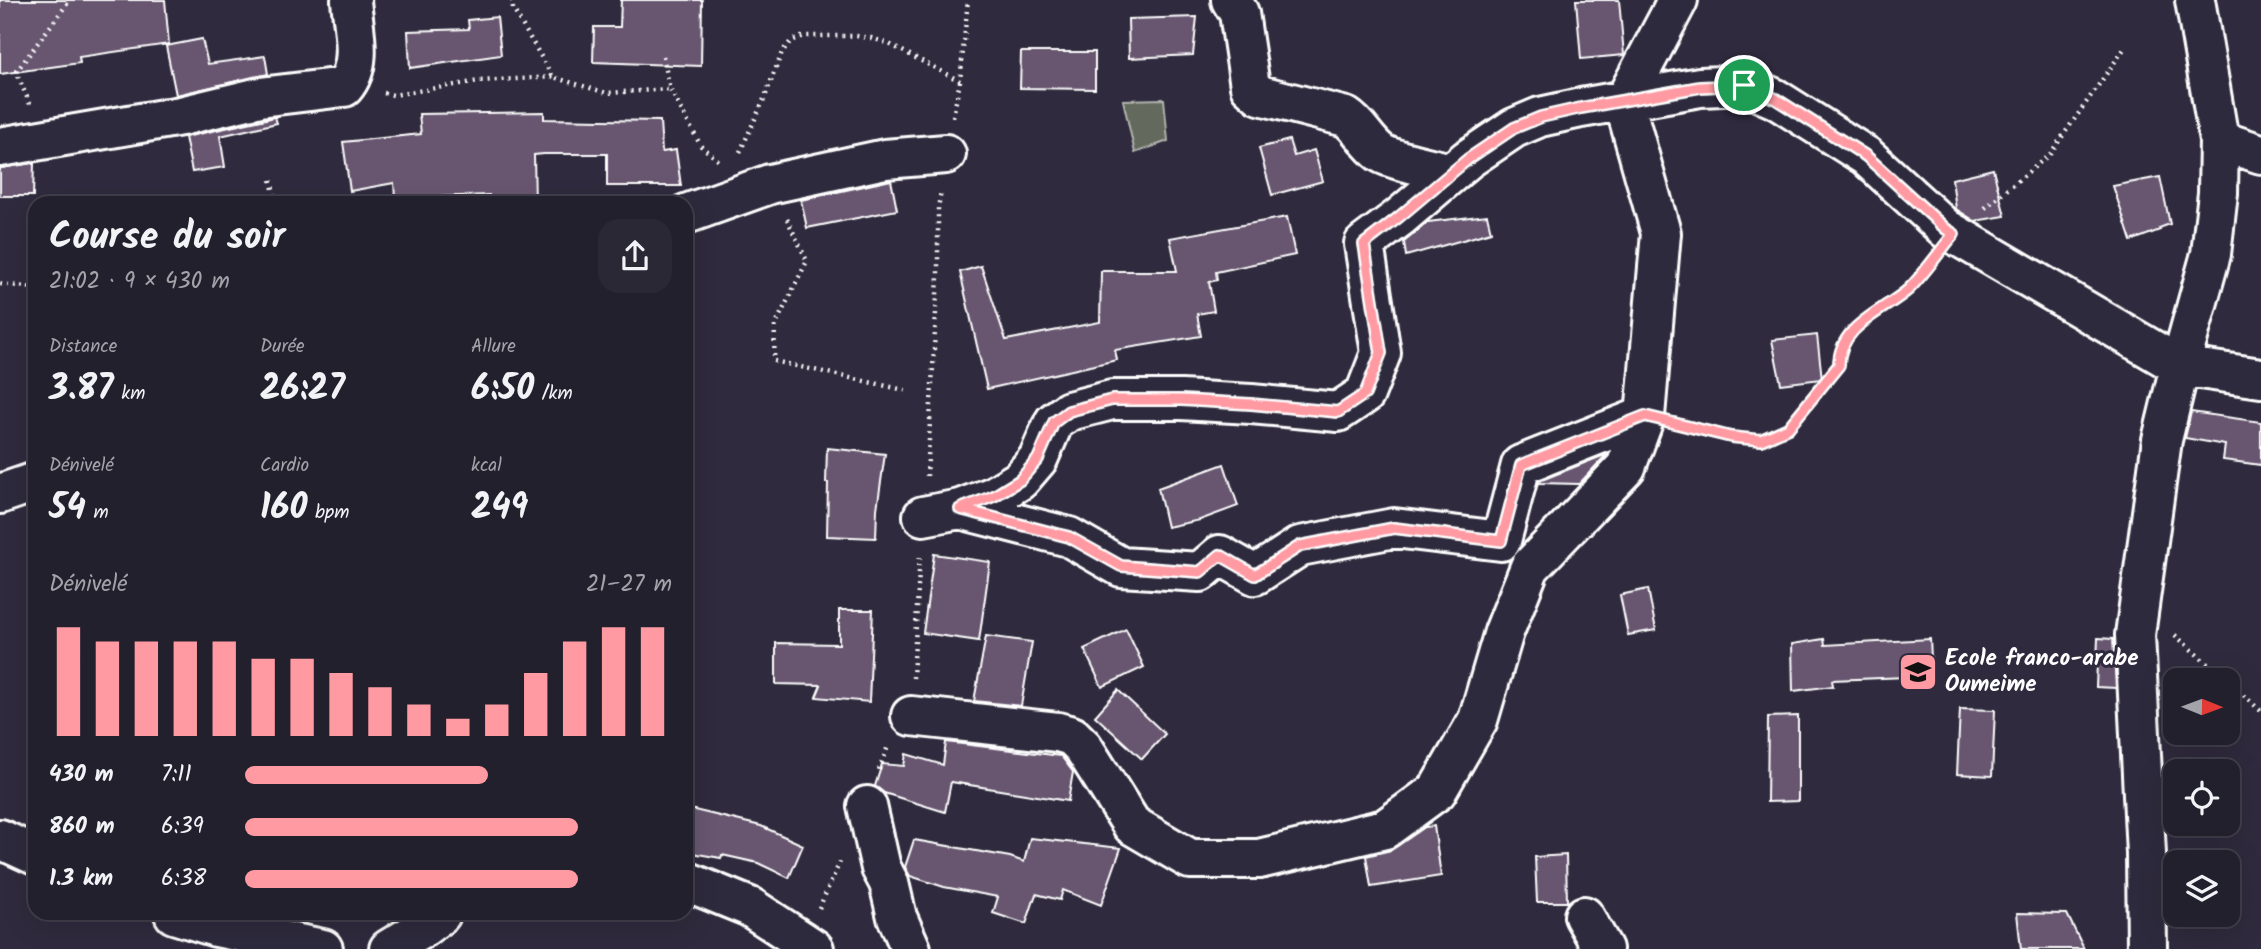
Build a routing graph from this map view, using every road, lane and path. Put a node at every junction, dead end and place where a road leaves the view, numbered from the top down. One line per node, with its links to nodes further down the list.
1 (70, 0): 14 (path)
2 (351, 0): 11 (street)
3 (512, 0): 9 (path)
4 (1231, 0): 19 (street)
5 (1678, 0): 13 (street)
6 (2195, 0): 15 (street)
7 (2126, 46): 24 (path)
8 (663, 56): 12 (path)
9 (553, 77): 11 (path); 12 (path)
10 (960, 81): 23 (path)
11 (344, 87): 14 (street)
12 (670, 89): 23 (path)
13 (1624, 102): 19 (street); 24 (street); 30 (street)
14 (47, 140): 16 (street)
15 (2219, 140): 18 (street); 27 (street)
16 (0, 147)
17 (946, 154): 21 (street)
18 (2261, 154)
19 (1451, 173): 33 (street)
20 (271, 180): 22 (path)
21 (771, 184): 23 (street); 29 (path)
22 (274, 196)
23 (712, 196)
24 (1954, 234): 27 (street); 30 (path)
25 (0, 284): 26 (path)
26 (28, 287)
27 (2180, 366): 28 (street); 35 (street)
28 (2261, 378)
29 (909, 391)
30 (1645, 416): 33 (street); 39 (street)
31 (28, 484): 32 (street)
32 (0, 494)
33 (960, 509): 34 (street)
34 (923, 516)
35 (2139, 603): 36 (path); 52 (street)
36 (2212, 668)
37 (2240, 692): 38 (path)
38 (2261, 711)
39 (911, 716)
40 (867, 806): 50 (street)
41 (0, 839): 42 (street)
42 (28, 852)
43 (693, 884): 49 (street)
44 (1584, 916): 51 (street)
45 (193, 920): 47 (street)
46 (433, 920): 48 (street)
47 (323, 949)
48 (389, 949)
49 (814, 949)
50 (911, 949)
51 (1603, 949)
52 (2147, 949)

